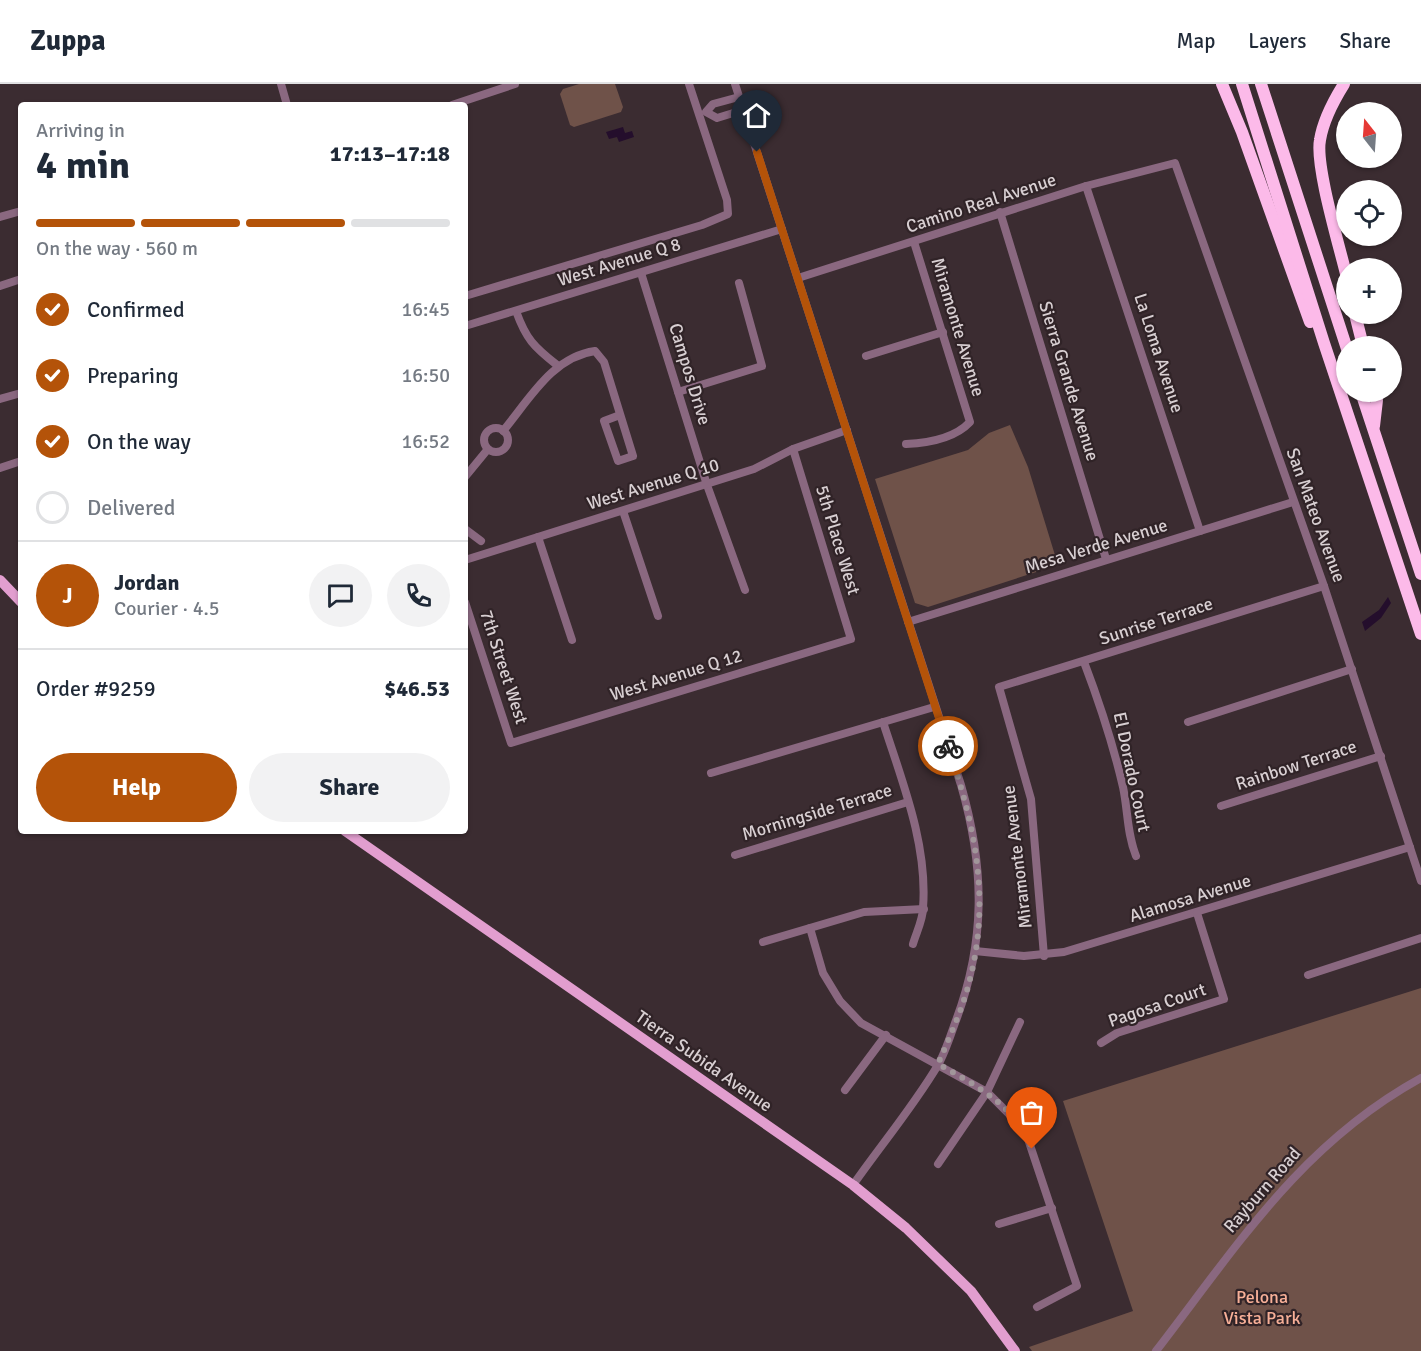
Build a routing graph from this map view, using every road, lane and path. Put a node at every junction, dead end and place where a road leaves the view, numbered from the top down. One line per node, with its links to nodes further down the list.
1 (281, 84): 10 (street)
2 (515, 84): 11 (street)
3 (689, 84): 13 (street)
4 (735, 84): 9 (street)
5 (1222, 84): 32 (highway)
6 (1242, 84): 32 (highway)
7 (1261, 84): 31 (highway)
8 (1344, 84): 21 (highway)
9 (739, 97): 12 (street); 13 (street)
10 (286, 102)
11 (461, 102)
12 (743, 110): 13 (street); 19 (street)
13 (703, 114): 27 (street)
14 (1175, 163): 15 (street, Camino Real Avenue); 51 (street, San Mateo Avenue)
15 (1086, 186): 17 (street, Camino Real Avenue); 53 (street, La Loma Avenue)
16 (18, 212): 18 (street)
17 (1000, 212): 20 (street, Camino Real Avenue); 58 (street, Sierra Grande Avenue)
18 (0, 217)
19 (782, 229): 22 (street, West Avenue Q 8); 23 (street)
20 (914, 242): 23 (street, Camino Real Avenue); 30 (street, Miramonte Avenue)
21 (1342, 258)
22 (641, 273): 28 (street, West Avenue Q 8); 35 (street, Campos Drive)
23 (798, 278): 41 (street)
24 (18, 280): 26 (street)
25 (739, 284): 35 (street)
26 (0, 286)
27 (468, 295)
28 (516, 311): 29 (street, West Avenue Q 8); 34 (street)
29 (468, 325)
30 (942, 332): 33 (street); 44 (street, Miramonte Avenue)
31 (1343, 336)
32 (1324, 343): 67 (highway)
33 (866, 356)
34 (557, 365): 40 (street); 43 (street)
35 (678, 392): 50 (street, Campos Drive)
36 (18, 394): 37 (street)
37 (0, 399)
38 (1364, 402): 42 (highway)
39 (1377, 402): 42 (highway)
40 (620, 416): 40 (street)
41 (847, 430): 46 (street, West Avenue Q 10); 66 (street)
42 (1373, 430): 59 (highway)
43 (503, 431): 45 (street); 45 (street)
44 (906, 444)
45 (488, 449): 49 (street)
46 (793, 450): 50 (street, West Avenue Q 10); 68 (street, 5th Place West)
47 (18, 462): 48 (street)
48 (0, 468)
49 (468, 473)
50 (707, 485): 52 (street, West Avenue Q 10); 62 (street, Campos Drive)
51 (1293, 502): 53 (street, Mesa Verde Avenue); 61 (street, San Mateo Avenue)
52 (622, 511): 55 (street, West Avenue Q 10); 65 (street)
53 (1200, 531): 58 (street, Mesa Verde Avenue)
54 (468, 532): 56 (street)
55 (538, 537): 57 (street, West Avenue Q 10); 69 (street)
56 (480, 541)
57 (468, 559)
58 (1106, 559): 66 (street, Mesa Verde Avenue)
59 (1421, 574)
60 (0, 580): 63 (main road)
61 (1324, 586): 70 (street, Sunrise Terrace); 71 (street, San Mateo Avenue)
62 (745, 590)
63 (18, 599)
64 (468, 611): 76 (street, 7th Street West)
65 (658, 616)
66 (908, 622): 73 (street)
67 (1421, 634)
68 (851, 639): 76 (street, West Avenue Q 12)
69 (572, 640)
70 (1084, 662): 72 (street, Sunrise Terrace); 84 (street, El Dorado Court)
71 (1352, 669): 75 (street); 77 (street, San Mateo Avenue)
72 (999, 687): 93 (street, Miramonte Avenue)
73 (934, 707): 74 (street); 92 (street)
74 (883, 722): 78 (street); 79 (street)
75 (1188, 722)
76 (511, 743)
77 (1381, 756): 80 (street, Rainbow Terrace); 82 (street, San Mateo Avenue)
78 (711, 774)
79 (908, 802): 83 (street, Morningside Terrace); 86 (street)
80 (1221, 806)
81 (349, 834): 103 (main road, Tierra Subida Avenue)
82 (1410, 847): 85 (street, San Mateo Avenue); 87 (street, Alamosa Avenue)
83 (735, 855)
84 (1136, 856)
85 (1421, 881)
86 (924, 909): 88 (street); 91 (street)
87 (1197, 913): 93 (street, Alamosa Avenue); 97 (street, Pagosa Court)
88 (810, 928): 90 (street); 96 (street)
89 (1421, 938): 94 (street)
90 (763, 942)
91 (913, 944)
92 (975, 951): 93 (street, Alamosa Avenue); 98 (street)
93 (1044, 956)
94 (1308, 975)
95 (1020, 1022): 101 (street)
96 (886, 1035): 98 (street); 100 (street)
97 (1101, 1043)
98 (938, 1064): 101 (street); 103 (street)
99 (1421, 1078): 108 (street, Rayburn Road)
100 (845, 1090)
101 (987, 1092): 102 (street); 104 (street)
102 (938, 1164)
103 (853, 1185): 107 (main road, Tierra Subida Avenue)
104 (1052, 1208): 105 (street); 106 (street)
105 (999, 1224)
106 (1037, 1307)
107 (1015, 1351)
108 (1156, 1351)

